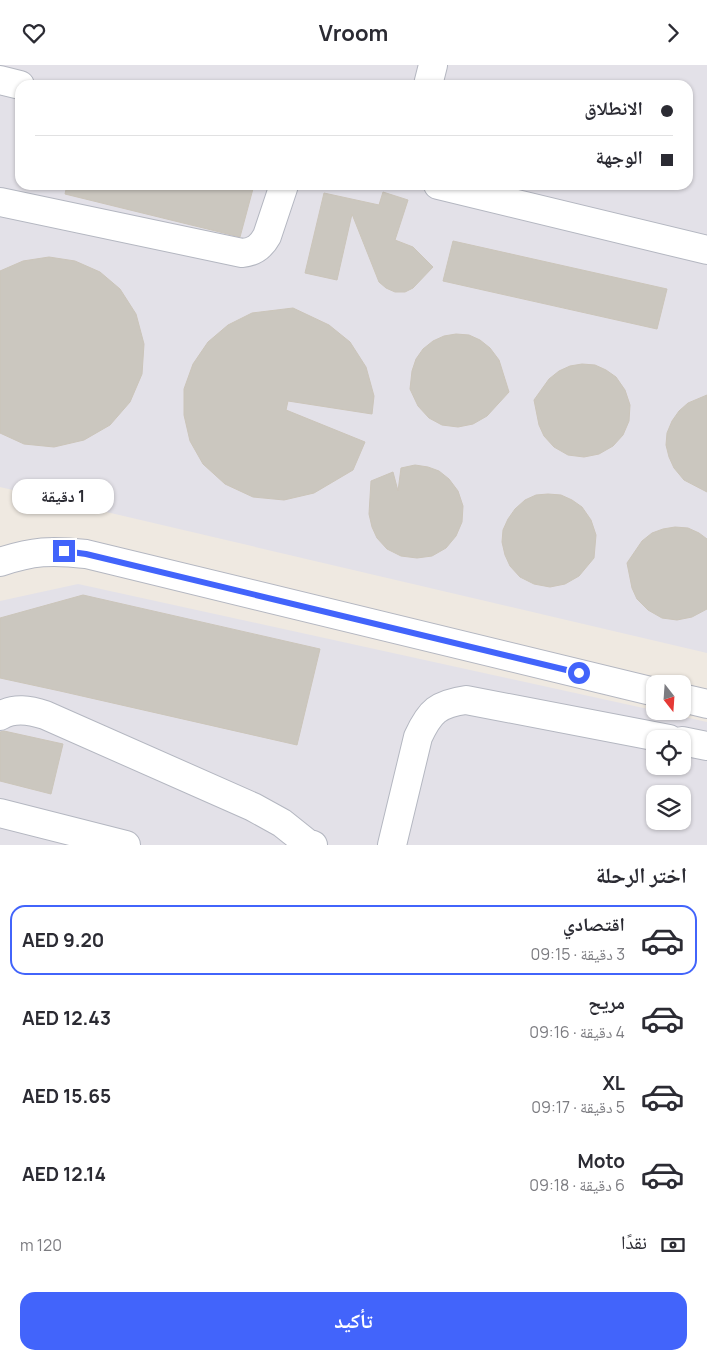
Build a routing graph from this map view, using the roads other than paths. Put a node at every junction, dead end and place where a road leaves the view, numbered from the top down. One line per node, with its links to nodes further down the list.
1 (432, 65): 3 (lane)
2 (0, 80): 4 (lane)
3 (429, 80)
4 (15, 84)
5 (282, 190): 7 (lane)
6 (459, 190): 8 (lane)
7 (0, 203)
8 (707, 250)
9 (0, 562): 10 (lane)
10 (646, 689)
11 (691, 700): 12 (lane)
12 (707, 704)
13 (0, 716): 19 (lane)
14 (646, 735): 20 (lane)
15 (691, 743): 16 (lane)
16 (707, 746)
17 (0, 813): 18 (lane)
18 (126, 845)
19 (313, 845)
20 (392, 845)

